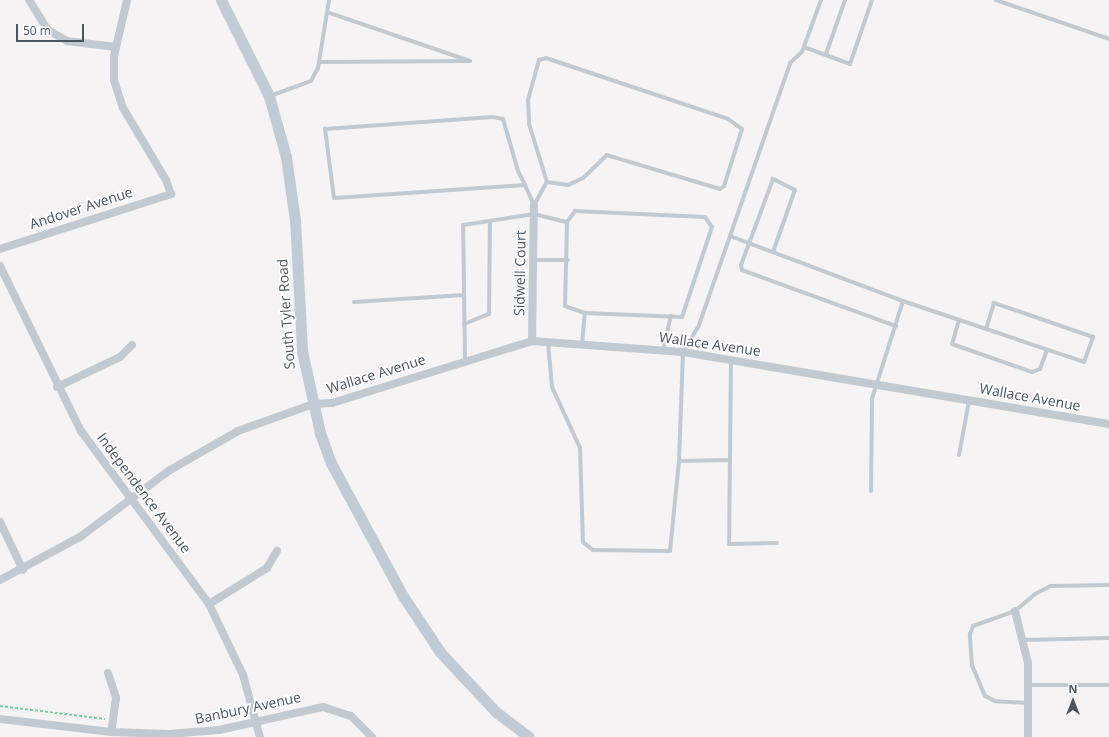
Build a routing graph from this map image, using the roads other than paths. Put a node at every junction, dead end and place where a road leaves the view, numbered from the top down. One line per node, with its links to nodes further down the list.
1 (29, 0): 11 (street)
2 (126, 0): 11 (street)
3 (221, 0): 15 (street, South Tyler Road)
4 (329, 0): 9 (lane)
5 (821, 0): 12 (lane)
6 (845, 0): 13 (lane)
7 (872, 0): 13 (lane)
8 (996, 0): 10 (lane)
9 (327, 12): 14 (lane); 14 (lane)
10 (1109, 39)
11 (116, 47): 24 (street, Andover Avenue)
12 (804, 47): 13 (lane); 22 (lane)
13 (826, 54)
14 (319, 62): 15 (lane)
15 (269, 96): 50 (street, South Tyler Road)
16 (547, 182): 16 (lane); 18 (lane)
17 (524, 185): 17 (lane); 18 (lane)
18 (534, 205): 19 (street, Sidwell Court)
19 (534, 214): 20 (lane); 21 (lane); 26 (street, Sidwell Court)
20 (490, 221): 29 (lane); 35 (lane)
21 (567, 222): 27 (lane); 33 (lane)
22 (730, 236): 23 (lane); 44 (lane)
23 (748, 243): 25 (lane); 25 (lane); 36 (lane)
24 (0, 249)
25 (773, 252): 30 (lane)
26 (533, 260): 27 (lane); 38 (street, Sidwell Court)
27 (568, 260): 32 (lane)
28 (0, 266): 48 (street, Independence Avenue)
29 (464, 295): 31 (lane); 35 (lane)
30 (903, 301): 34 (lane); 36 (lane)
31 (354, 302)
32 (585, 313): 33 (lane); 41 (lane)
33 (671, 316): 42 (lane)
34 (959, 320): 37 (lane); 43 (lane)
35 (464, 324): 46 (lane)
36 (896, 326): 47 (lane)
37 (986, 329): 43 (lane); 43 (lane)
38 (532, 341): 39 (street, Wallace Avenue); 46 (street, Wallace Avenue)
39 (548, 343): 41 (street, Wallace Avenue); 54 (lane)
40 (132, 345): 48 (street)
41 (582, 345): 42 (street, Wallace Avenue)
42 (663, 350): 44 (street, Wallace Avenue)
43 (1047, 350)
44 (682, 352): 45 (street, Wallace Avenue); 54 (lane)
45 (731, 359): 47 (street, Wallace Avenue); 53 (lane)
46 (465, 360): 50 (street, Wallace Avenue)
47 (878, 384): 49 (street, Wallace Avenue); 55 (lane)
48 (57, 387): 56 (street, Independence Avenue)
49 (969, 400): 51 (street, Wallace Avenue); 52 (lane)
50 (313, 404): 56 (street, Wallace Avenue); 76 (street, South Tyler Road)
51 (1109, 424)
52 (960, 455)
53 (730, 460): 54 (lane); 58 (lane)
54 (679, 461)
55 (871, 491)
56 (130, 499): 60 (street, Wallace Avenue); 63 (street, Independence Avenue)
57 (0, 522): 60 (street)
58 (777, 543)
59 (277, 551): 63 (street)
60 (24, 570): 61 (street, Wallace Avenue)
61 (0, 580)
62 (1109, 585): 64 (lane)
63 (209, 604): 72 (street, Independence Avenue)
64 (1015, 612): 66 (street); 70 (lane)
65 (1109, 638): 66 (lane)
66 (1022, 640): 68 (street)
67 (108, 673): 73 (street)
68 (1028, 685): 69 (lane); 70 (street)
69 (1109, 685)
70 (1028, 703): 77 (street)
71 (0, 718): 73 (street, Banbury Avenue)
72 (256, 722): 73 (street, Banbury Avenue); 74 (street, Independence Avenue); 75 (street, Banbury Avenue)
73 (111, 732)
74 (260, 737)
75 (372, 737)
76 (529, 737)
77 (1028, 737)

